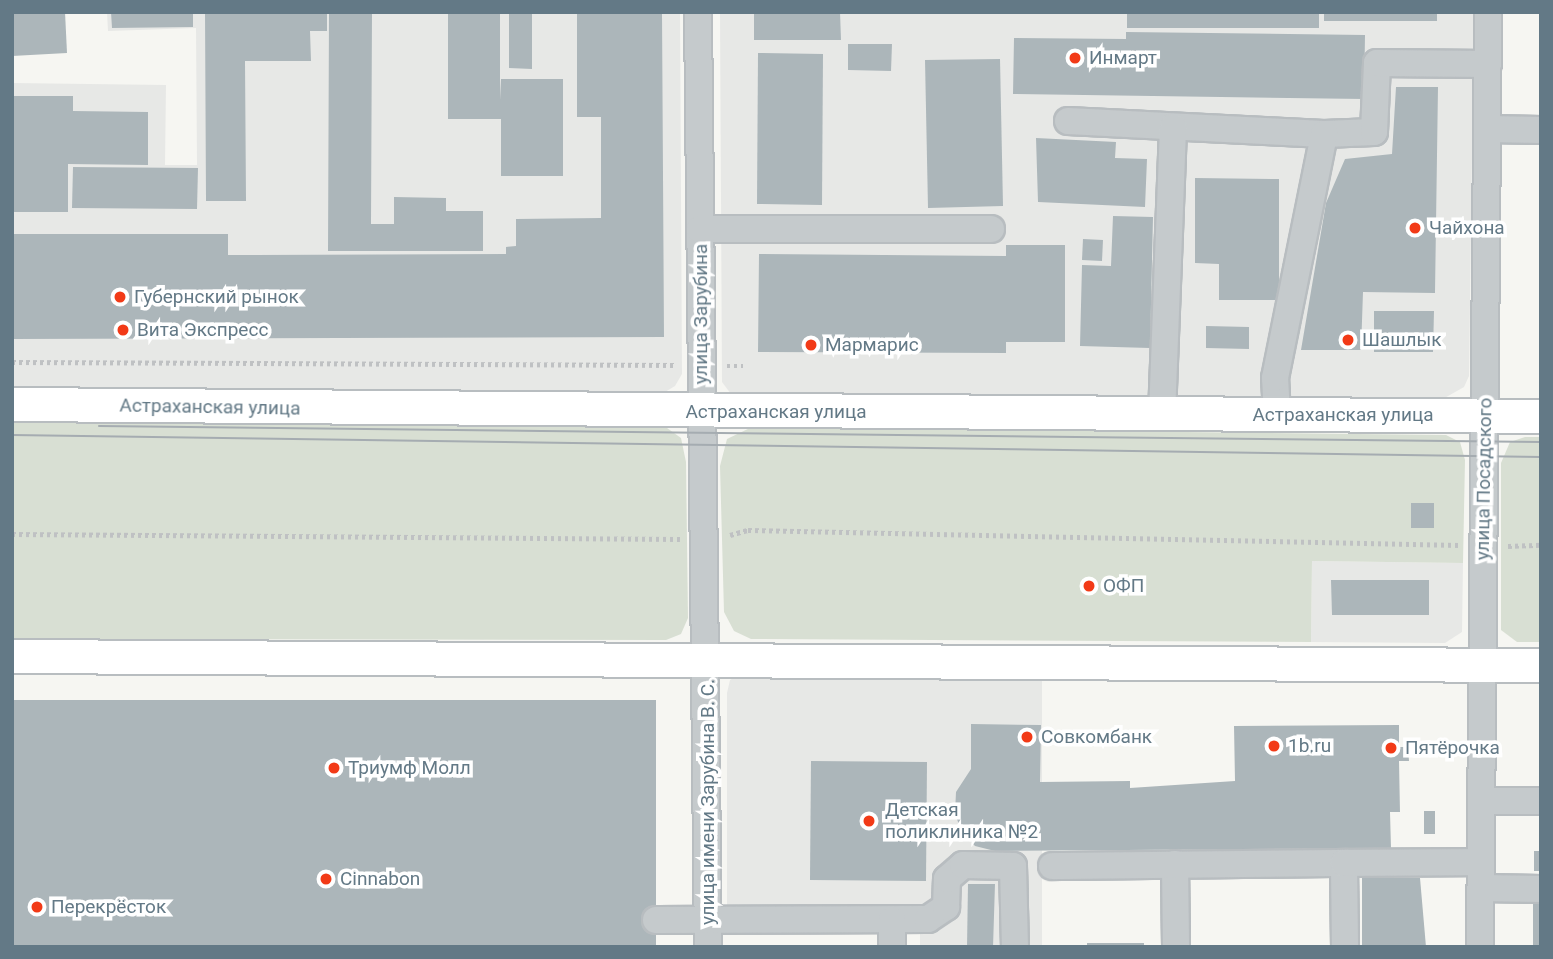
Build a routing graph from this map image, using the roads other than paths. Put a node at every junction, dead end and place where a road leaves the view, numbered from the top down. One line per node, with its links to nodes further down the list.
1 (698, 12): 9 (street, улица Зарубина)
2 (1488, 12): 3 (street, улица Посадского)
3 (1488, 64): 6 (street, улица Посадского); 8 (street)
4 (1068, 121): 5 (street)
5 (1173, 127): 8 (street); 13 (street)
6 (1487, 129): 7 (street); 15 (street, улица Посадского)
7 (1541, 130)
8 (1324, 134): 14 (street)
9 (700, 229): 10 (street); 12 (street, улица Зарубина)
10 (991, 229)
11 (12, 404): 12 (main road, Астраханская улица)
12 (702, 411): 13 (main road, Астраханская улица); 18 (street, улица Зарубина)
13 (1162, 415): 14 (main road, Астраханская улица)
14 (1277, 415): 15 (main road, Астраханская улица)
15 (1484, 416): 16 (main road, Астраханская улица); 19 (street, улица Посадского)
16 (1541, 416)
17 (12, 656): 18 (main road)
18 (708, 658): 19 (main road); 30 (street, улица имени Зарубина В. С.)
19 (1482, 664): 20 (main road); 21 (street, улица Посадского)
20 (1541, 665)
21 (1481, 801): 22 (street); 26 (street, улица Посадского)
22 (1541, 801)
23 (1344, 863): 24 (street); 26 (street); 34 (street)
24 (1175, 864): 25 (street); 33 (street)
25 (1052, 866)
26 (1481, 875): 27 (street); 35 (street, улица Посадского)
27 (1541, 889)
28 (656, 920): 30 (street)
29 (892, 920): 30 (street); 31 (street); 32 (street)
30 (709, 934)
31 (892, 947)
32 (1015, 947)
33 (1176, 947)
34 (1345, 947)
35 (1480, 947)

